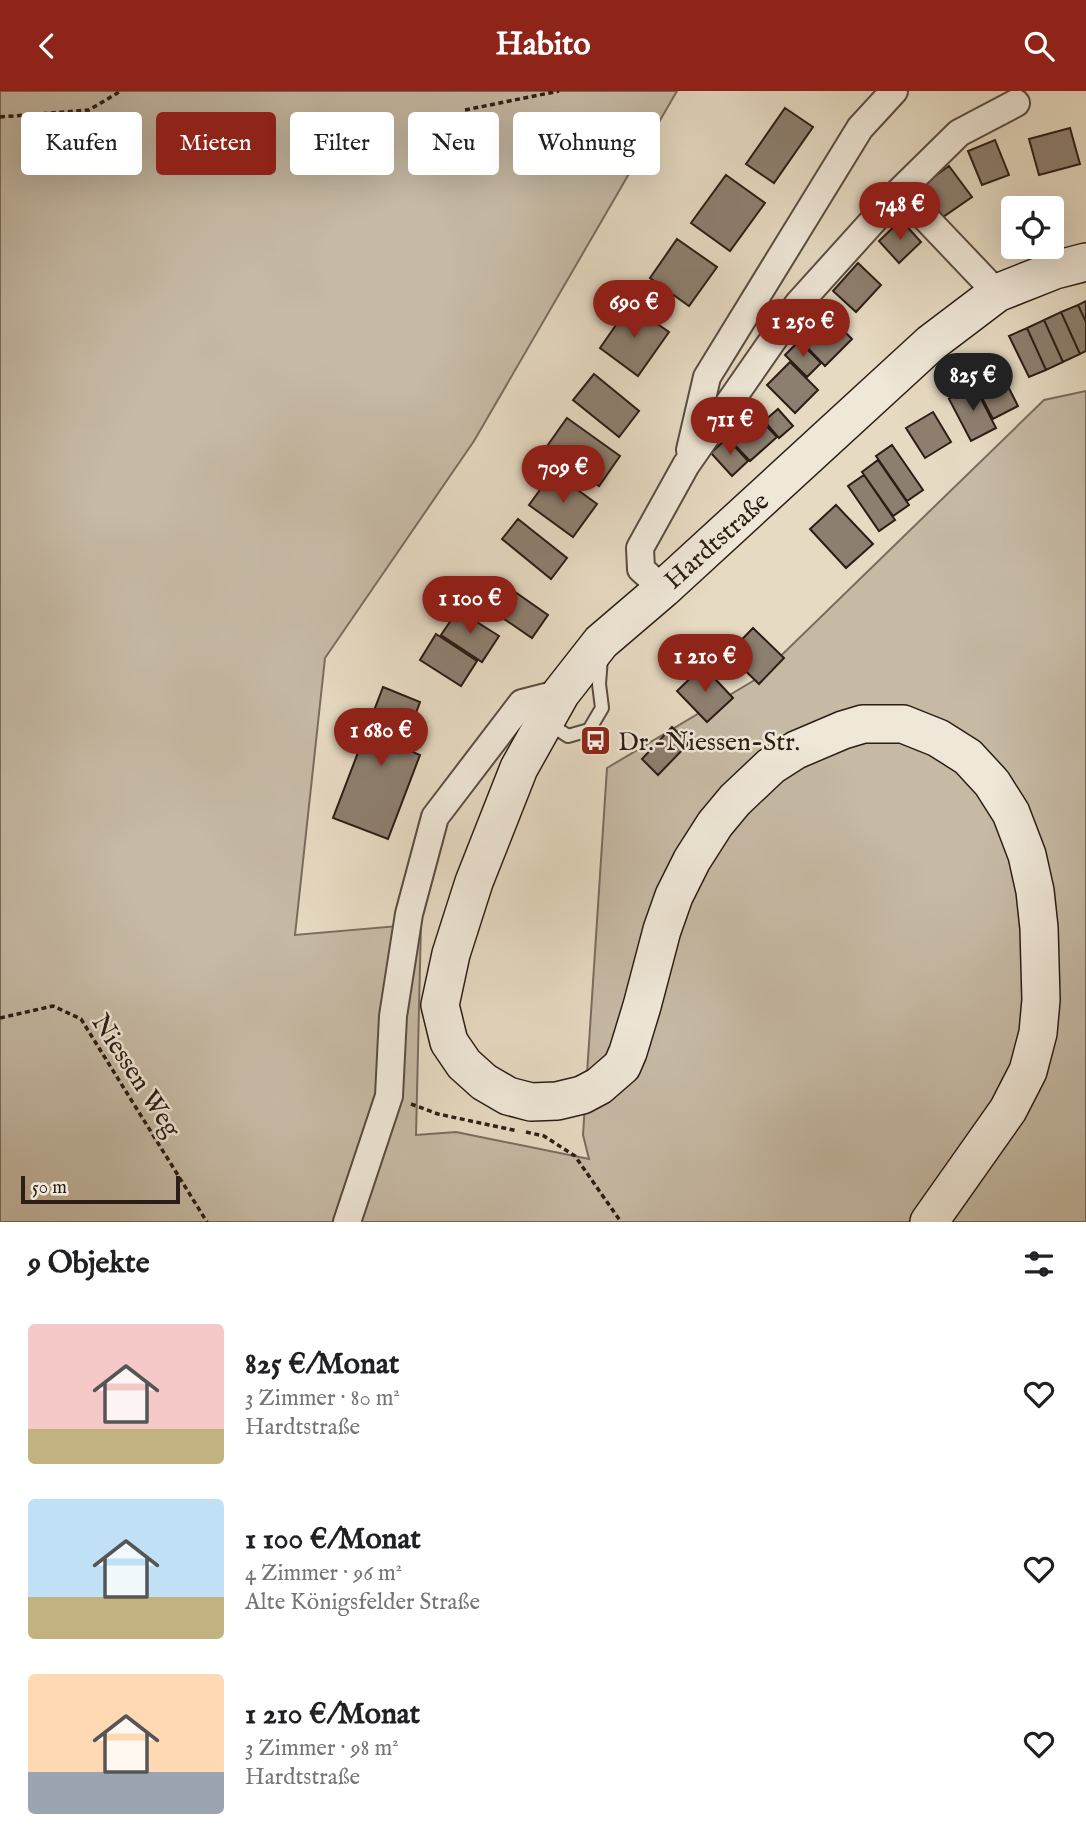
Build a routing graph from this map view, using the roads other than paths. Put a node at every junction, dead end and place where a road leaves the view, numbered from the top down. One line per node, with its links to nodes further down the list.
1 (894, 91): 6 (street)
2 (1016, 103): 3 (street)
3 (900, 191): 5 (street); 6 (street)
4 (1086, 262): 5 (main road, Hardtstraße)
5 (998, 293): 7 (main road, Hardtstraße)
6 (686, 465): 7 (street)
7 (663, 589): 8 (main road, Hardtstraße)
8 (553, 707): 9 (street); 10 (main road, Hardtstraße)
9 (347, 1222)
10 (929, 1222)

